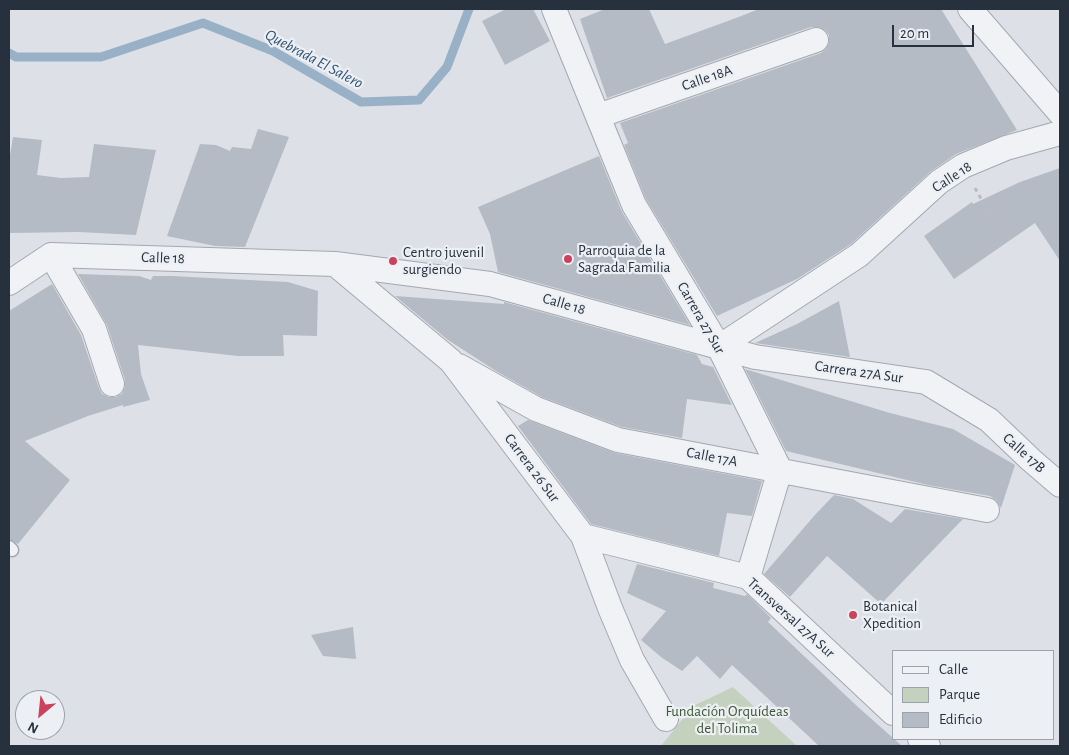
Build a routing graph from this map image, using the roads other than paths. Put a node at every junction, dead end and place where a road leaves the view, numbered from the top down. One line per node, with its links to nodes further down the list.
1 (554, 9): 5 (street, Carrera 27 Sur)
2 (970, 9): 4 (street)
3 (816, 40): 5 (street, Calle 18A)
4 (1060, 114)
5 (598, 116): 10 (street, Carrera 27 Sur)
6 (1060, 133): 10 (street, Calle 18)
7 (50, 255): 8 (street, Calle 18); 9 (street); 12 (street)
8 (335, 264): 10 (street, Calle 18); 11 (street, Carrera 26 Sur)
9 (9, 282)
10 (719, 347): 13 (street, Carrera 27A Sur); 14 (street, Carrera 27 Sur)
11 (451, 361): 14 (street, Calle 17A); 17 (street, Carrera 26 Sur)
12 (112, 384)
13 (989, 420): 15 (street, Calle 17B)
14 (780, 470): 16 (street, Calle 17A); 18 (street)
15 (1060, 485)
16 (987, 510)
17 (583, 536): 18 (street, Transversal 27A Sur); 20 (street, Carrera 26 Sur)
18 (748, 577): 19 (street, Transversal 27A Sur)
19 (892, 712)
20 (666, 719)

